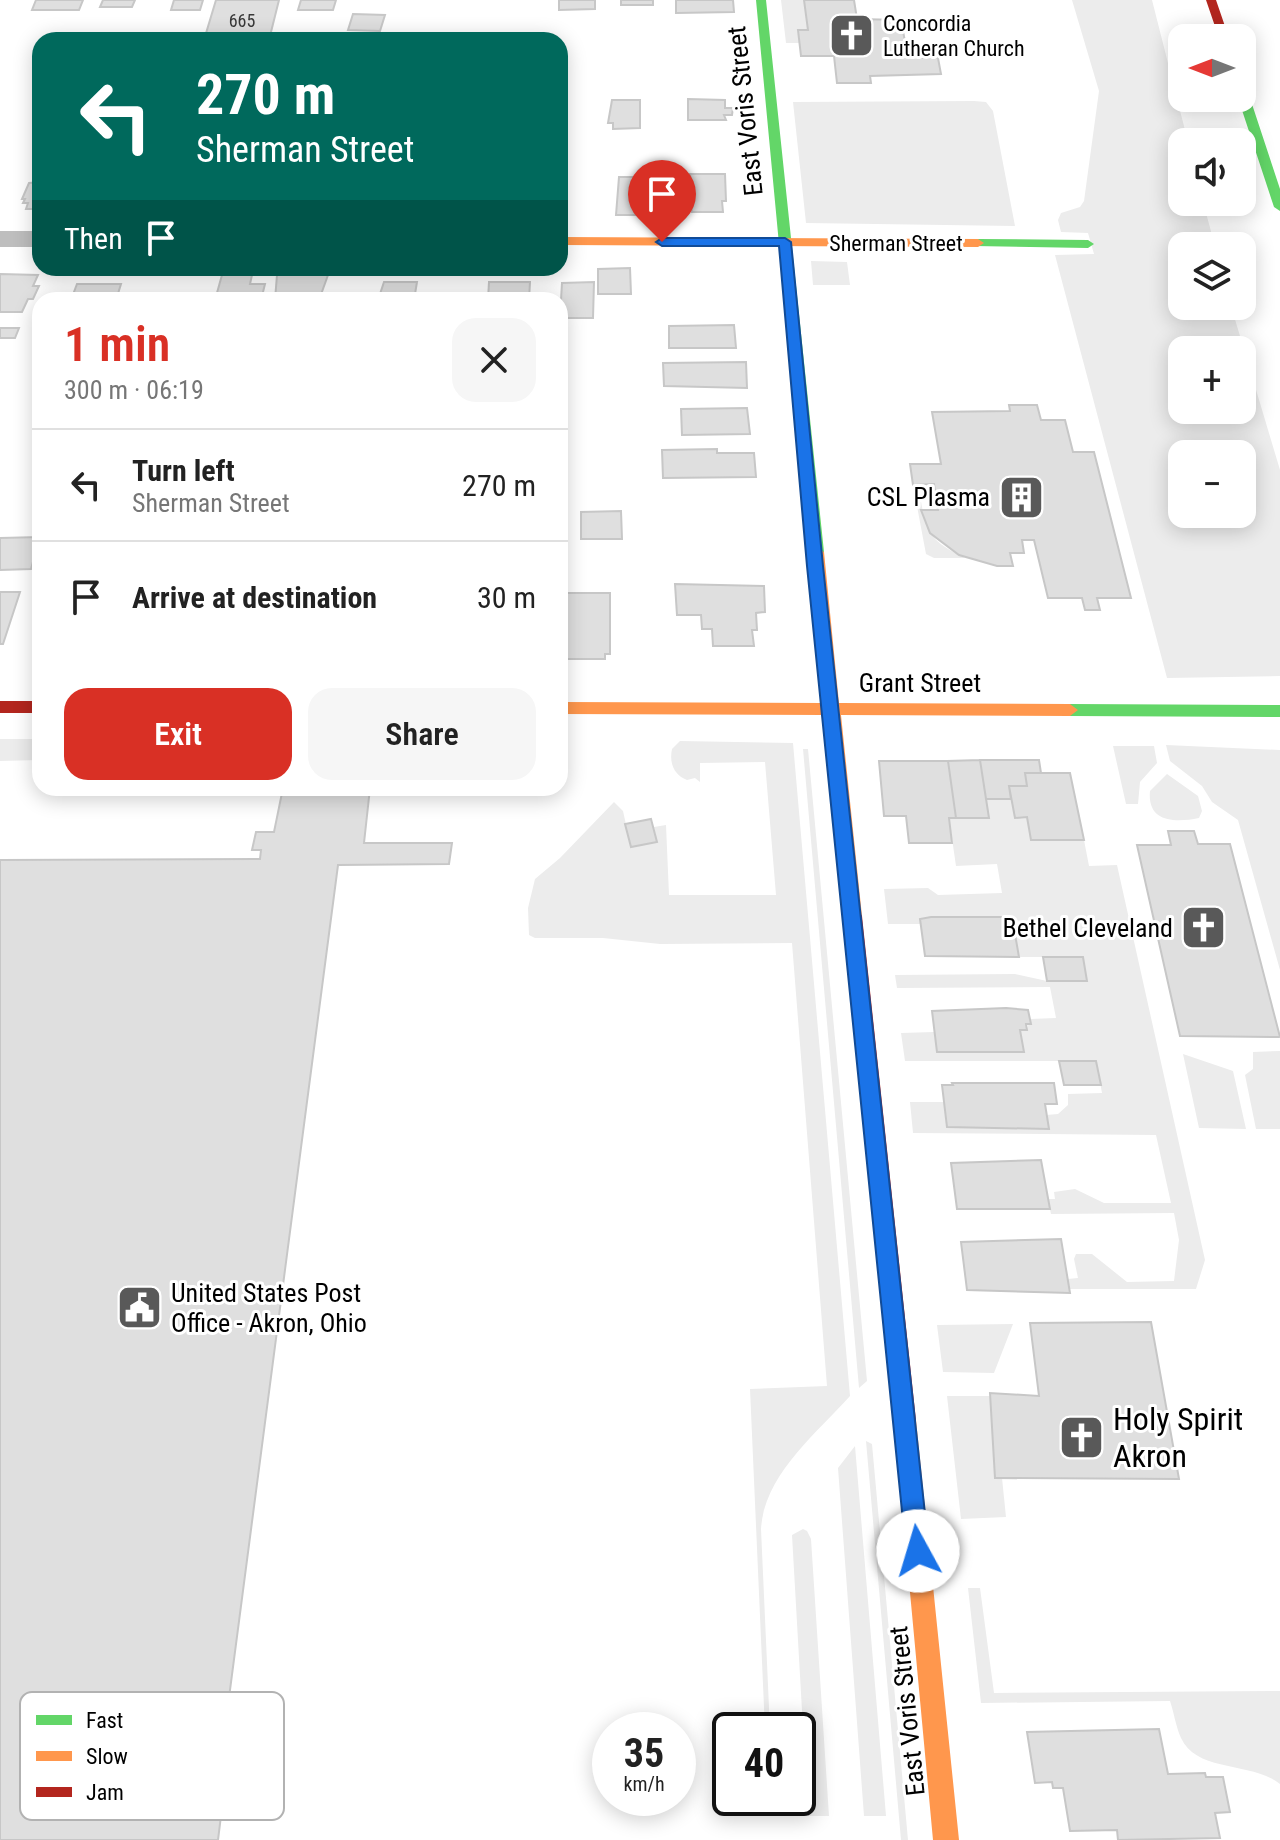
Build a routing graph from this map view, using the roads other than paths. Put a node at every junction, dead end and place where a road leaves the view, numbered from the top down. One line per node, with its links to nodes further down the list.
1 (761, 0): 9 (main road, East Voris Street)
2 (1211, 0): 3 (main road)
3 (1219, 24)
4 (1249, 112): 5 (main road)
5 (1280, 207)
6 (0, 239): 7 (street)
7 (32, 239)
8 (568, 241): 9 (main road, Sherman Street)
9 (785, 242): 10 (main road, Sherman Street); 14 (main road, East Voris Street)
10 (1088, 244)
11 (0, 707): 12 (main road)
12 (32, 707)
13 (568, 708): 14 (main road, Grant Street)
14 (831, 709): 15 (main road, Grant Street); 16 (main road, East Voris Street)
15 (1280, 711)
16 (946, 1840)

